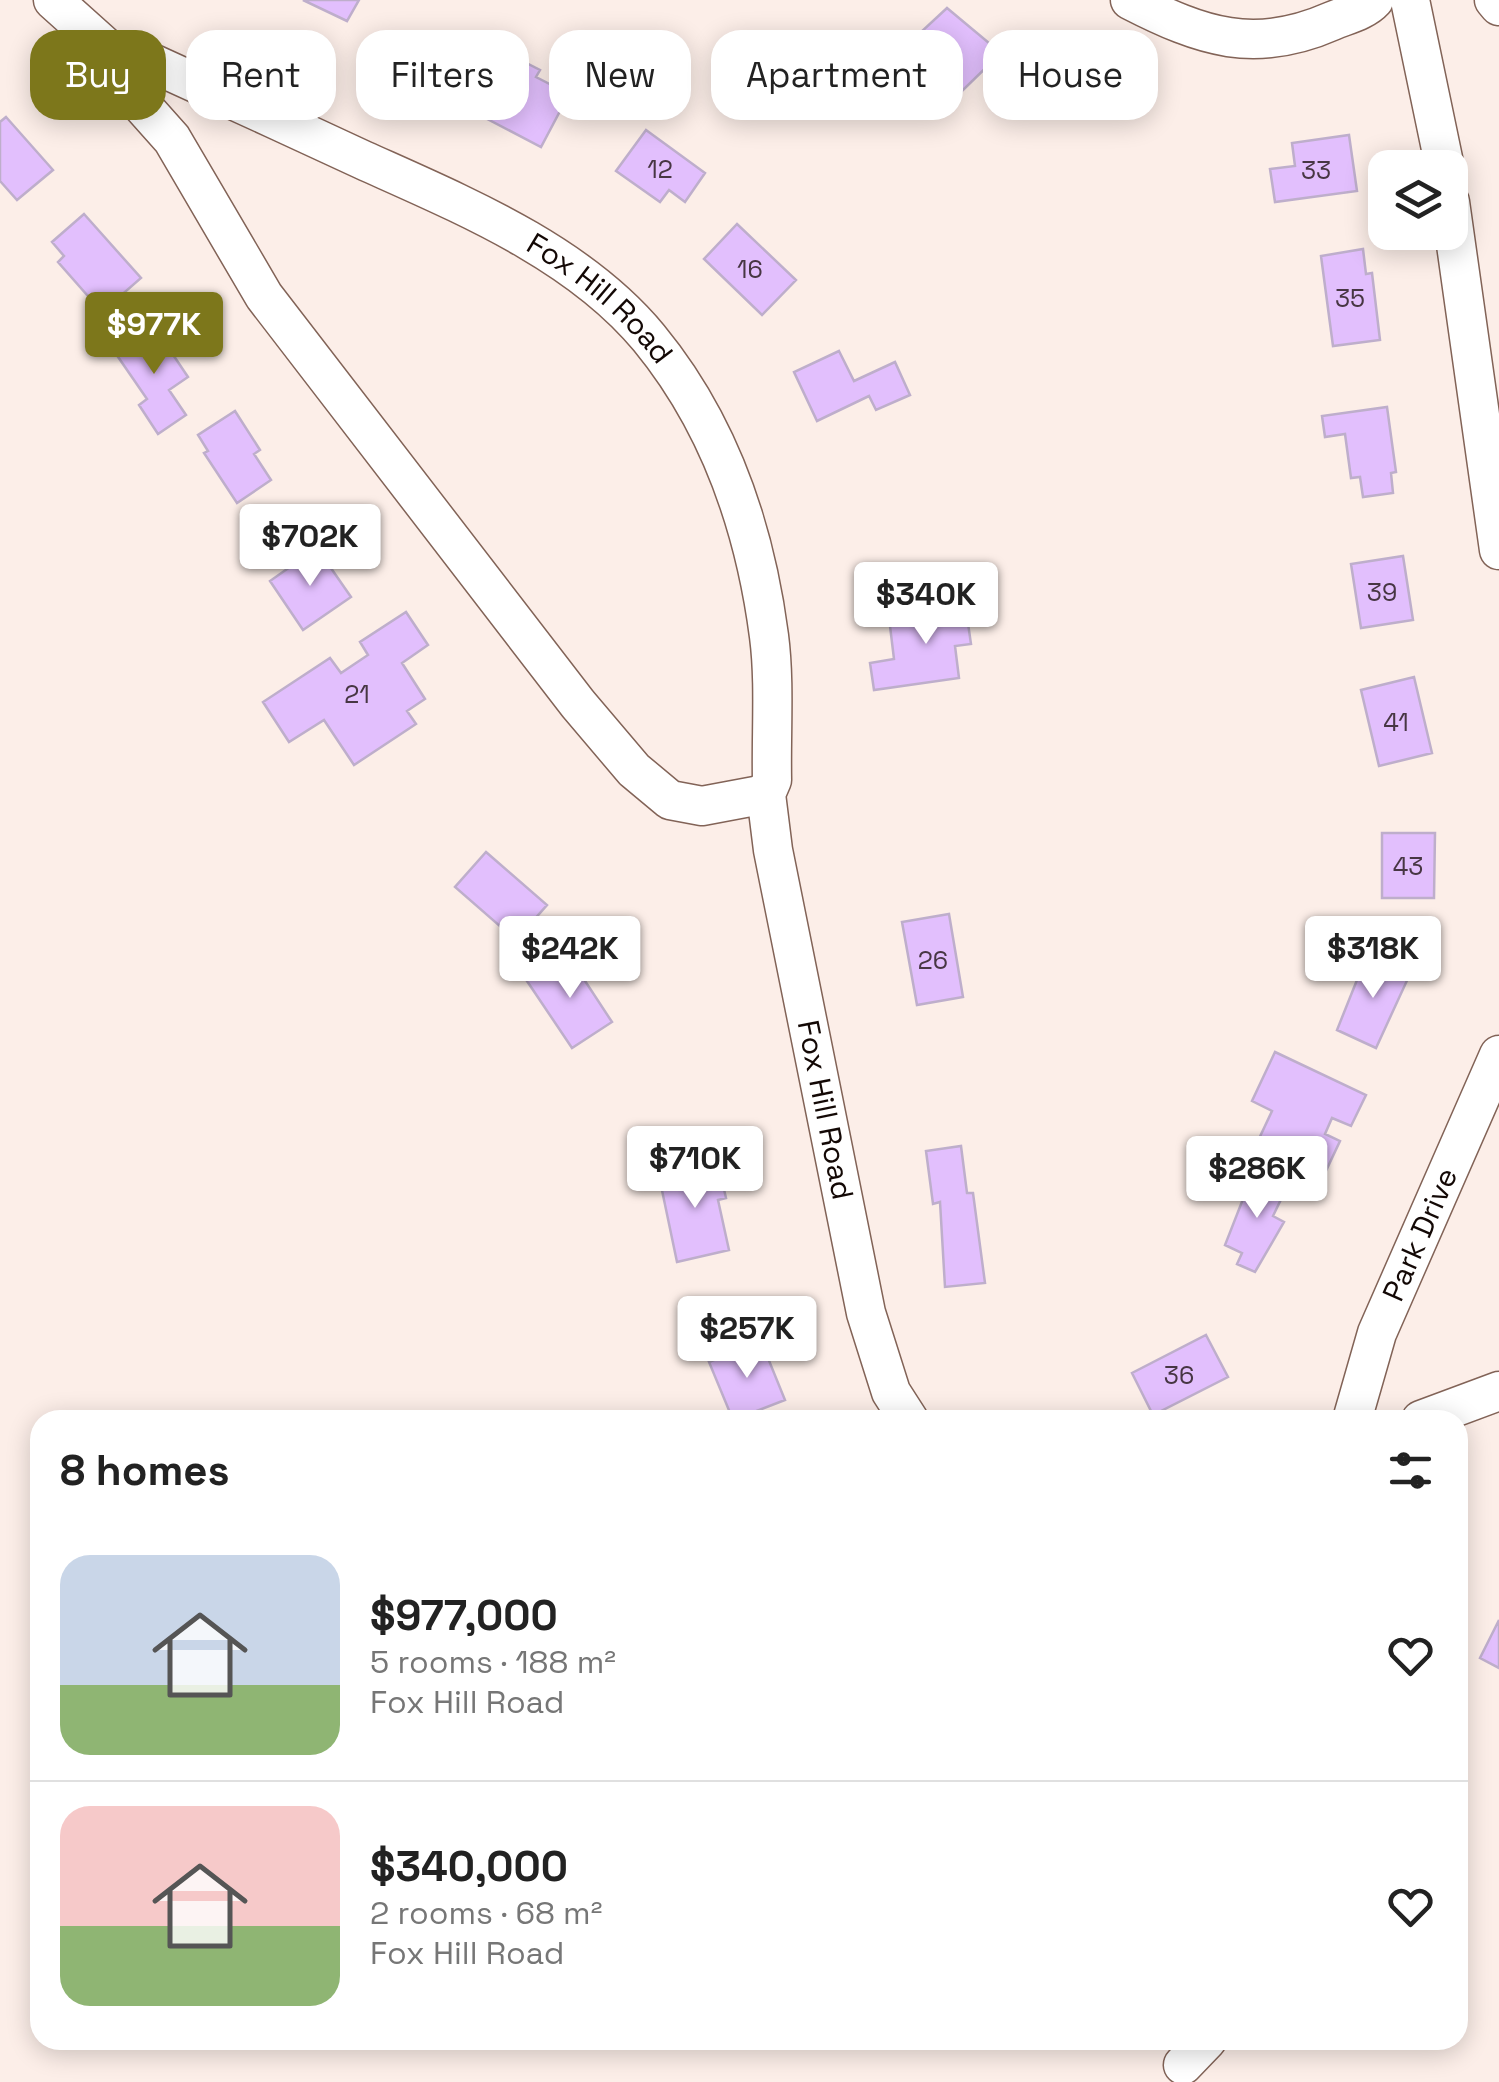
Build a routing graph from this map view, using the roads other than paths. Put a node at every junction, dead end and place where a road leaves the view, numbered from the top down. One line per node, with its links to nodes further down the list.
1 (53, 0): 7 (street, Fox Hill Road)
2 (1130, 0): 3 (street)
3 (1374, 0)
4 (1410, 0): 10 (street)
5 (1494, 0): 6 (street)
6 (1499, 6)
7 (86, 30)
8 (166, 70): 13 (street, Fox Hill Road)
9 (154, 120): 13 (street, Fox Hill Road)
10 (1441, 150)
11 (1457, 250): 12 (street)
12 (1499, 550)
13 (766, 794): 16 (street, Fox Hill Road)
14 (1499, 1056): 17 (street, Park Drive)
15 (1499, 1391): 18 (street)
16 (902, 1410)
17 (1355, 1410)
18 (1448, 1410)

